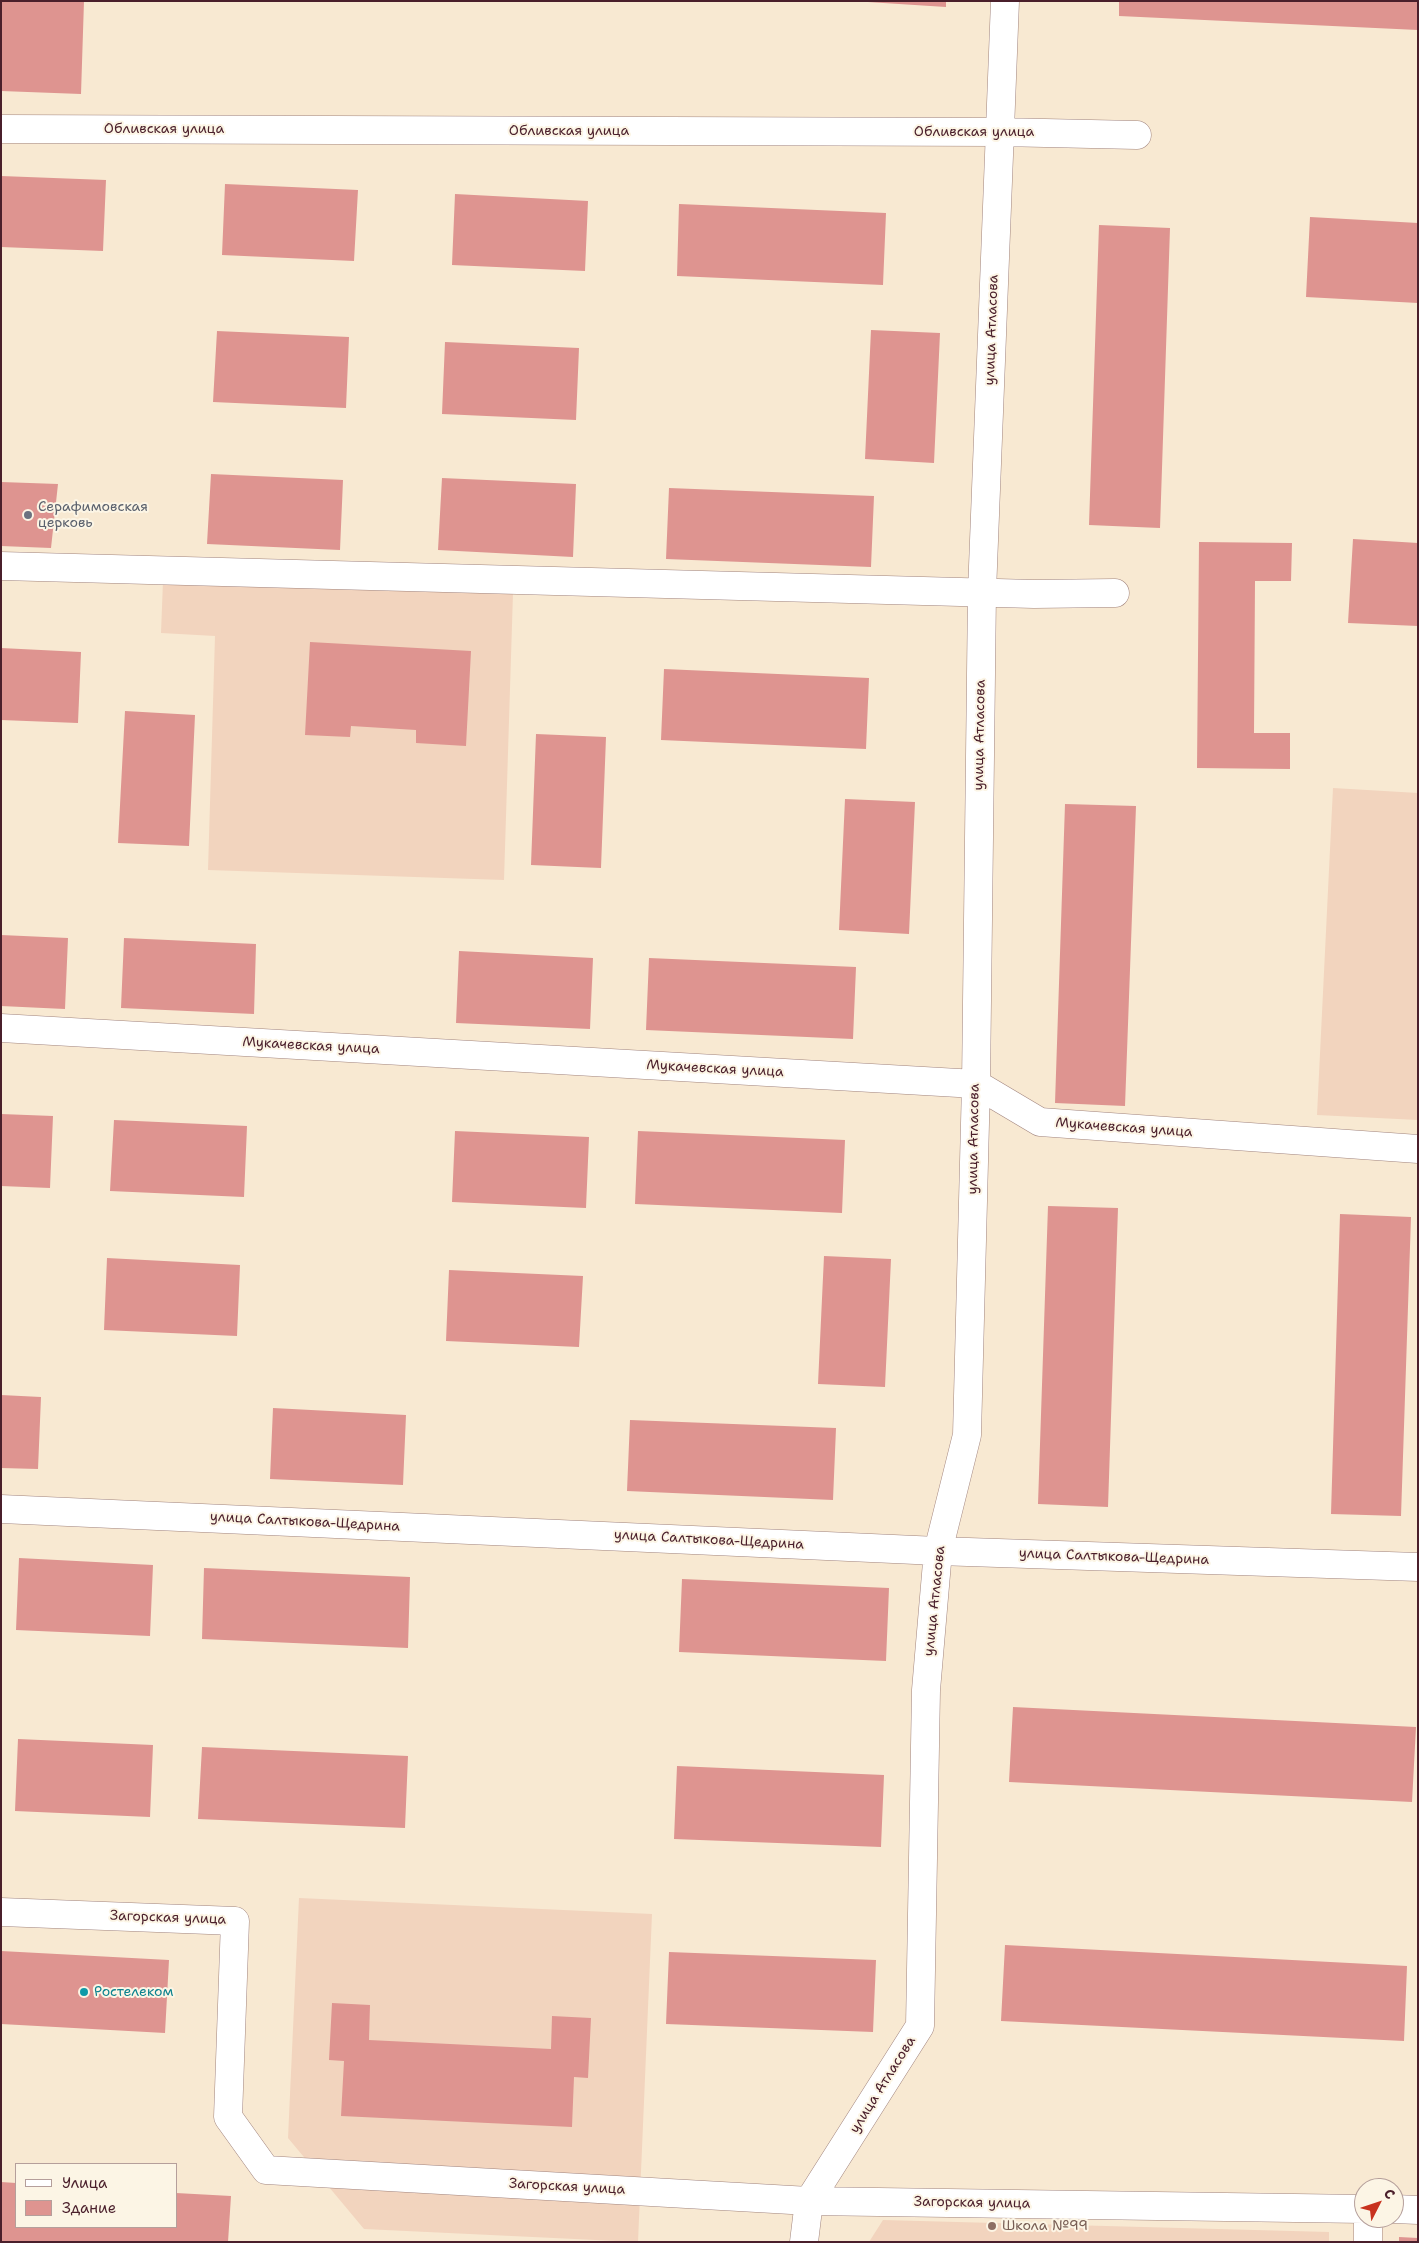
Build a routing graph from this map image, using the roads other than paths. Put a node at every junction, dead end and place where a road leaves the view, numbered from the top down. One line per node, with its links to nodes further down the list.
1 (1005, 1): 3 (street, улица Атласова)
2 (1, 128): 3 (street, Обливская улица)
3 (999, 132): 4 (street, Обливская улица); 6 (street, улица Атласова)
4 (1137, 135)
5 (1, 566): 6 (street)
6 (982, 592): 7 (street); 9 (street, улица Атласова)
7 (1115, 593)
8 (1, 1028): 9 (street, Мукачевская улица)
9 (976, 1084): 10 (street, Мукачевская улица); 12 (street, улица Атласова)
10 (1418, 1149)
11 (1, 1508): 12 (street, улица Салтыкова-Щедрина)
12 (938, 1551): 13 (street, улица Салтыкова-Щедрина); 15 (street, улица Атласова)
13 (1418, 1568)
14 (1, 1912): 15 (street, Загорская улица)
15 (809, 2201): 16 (street, Загорская улица); 20 (street, улица Атласова)
16 (1354, 2209)
17 (1404, 2209): 18 (street)
18 (1418, 2210)
19 (1368, 2228): 21 (street)
20 (804, 2242)
21 (1368, 2242)

